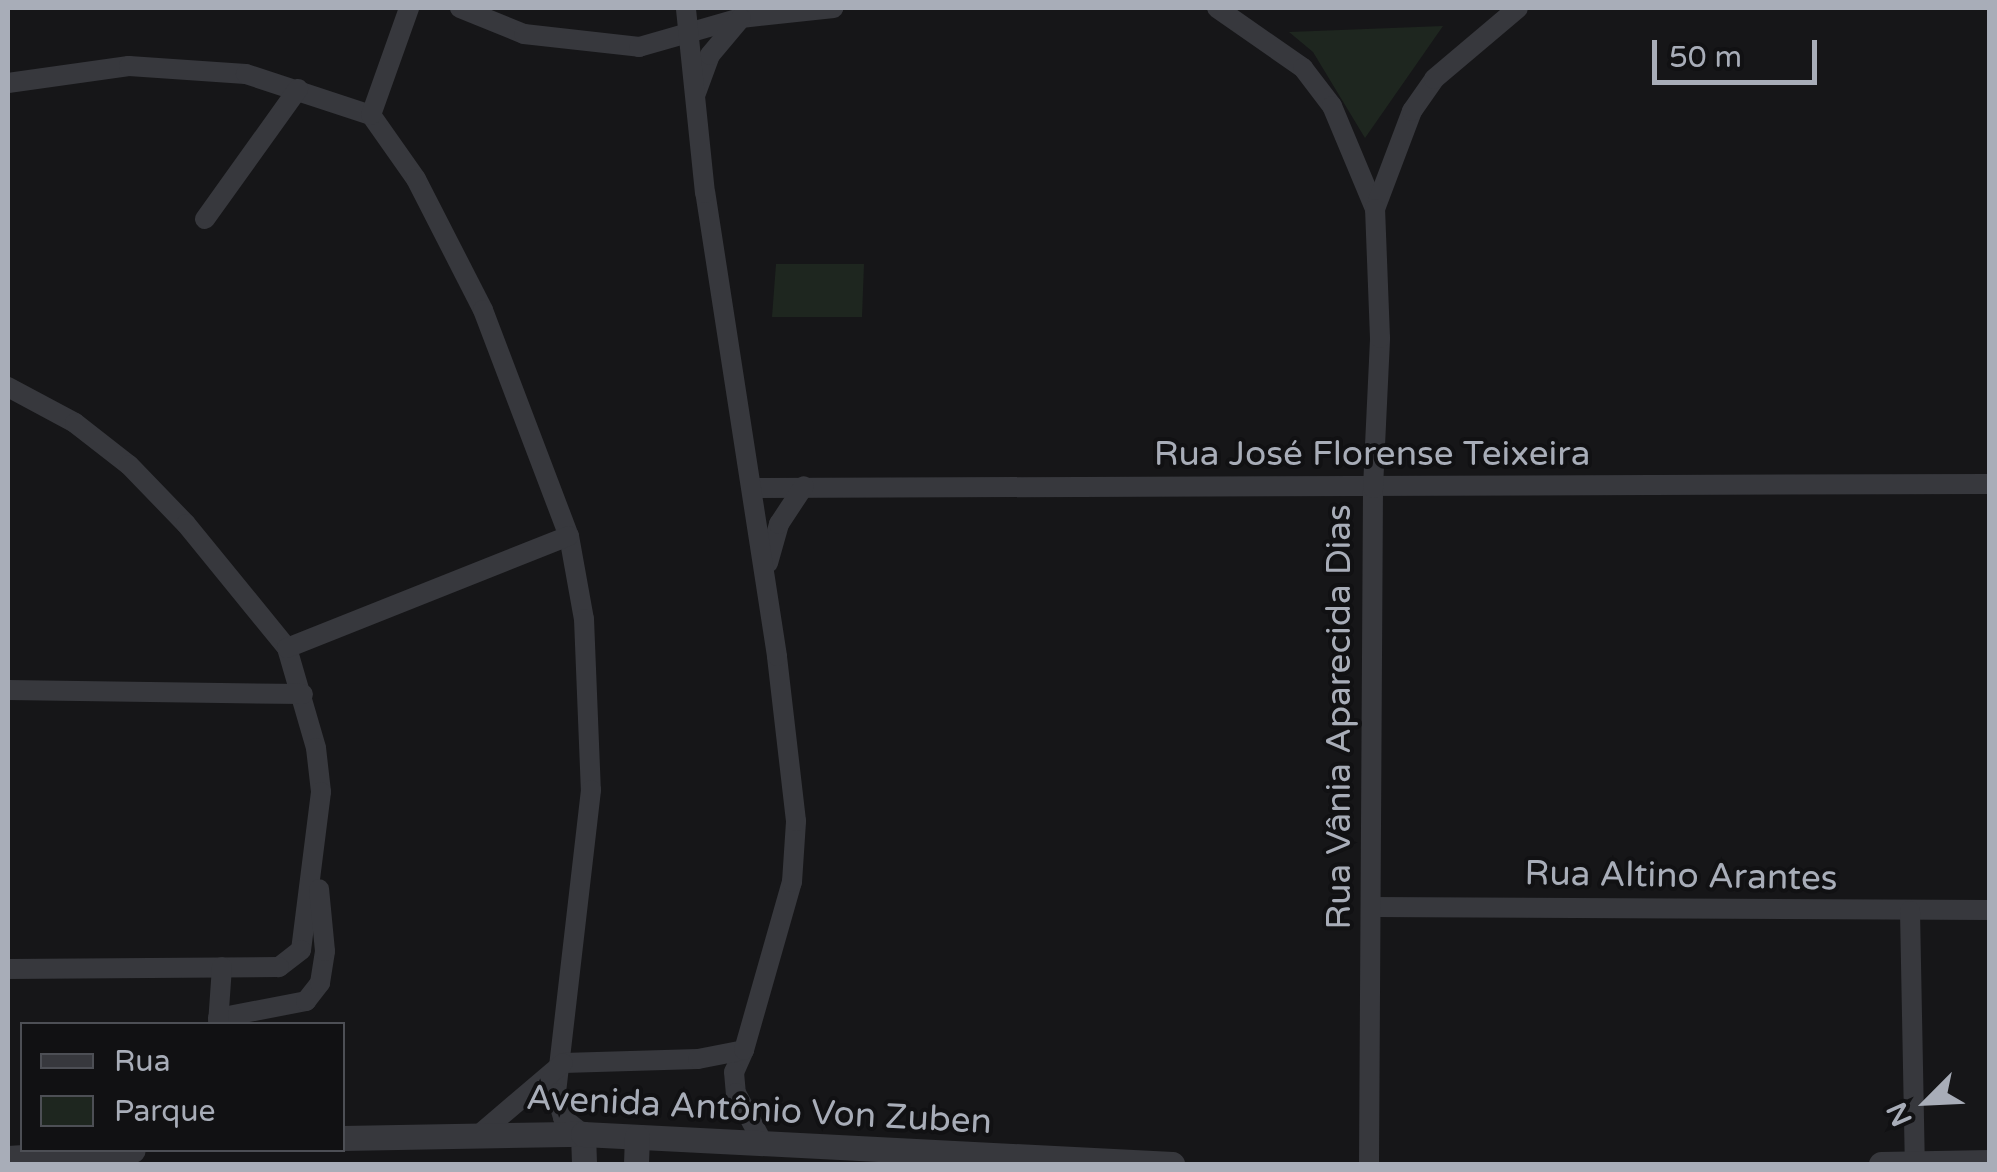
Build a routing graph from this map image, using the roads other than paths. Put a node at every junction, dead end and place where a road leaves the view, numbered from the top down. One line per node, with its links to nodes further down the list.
1 (409, 8): 12 (street)
2 (460, 8): 8 (street)
3 (686, 8): 8 (street)
4 (833, 8): 7 (street)
5 (1218, 8): 13 (street, Rua Vânia Aparecida Dias)
6 (1518, 8): 13 (street, Rua Vânia Aparecida Dias)
7 (741, 18): 8 (street); 11 (street)
8 (686, 32): 11 (street)
9 (8, 82): 10 (street)
10 (298, 89): 12 (street); 14 (street)
11 (693, 100): 18 (street)
12 (371, 115): 20 (street)
13 (1374, 209): 19 (street, Rua Vânia Aparecida Dias)
14 (205, 218)
15 (8, 387): 22 (street)
16 (1990, 484): 19 (street, Rua José Florense Teixeira)
17 (804, 486): 18 (street, Rua José Florense Teixeira); 19 (street, Rua José Florense Teixeira); 21 (street)
18 (754, 488): 21 (street)
19 (1372, 488): 26 (street, Rua Vânia Aparecida Dias)
20 (569, 536): 22 (street); 33 (street)
21 (766, 575): 32 (street)
22 (287, 648): 24 (street)
23 (8, 690): 24 (street)
24 (303, 694): 25 (street)
25 (316, 868): 29 (street); 31 (street)
26 (1372, 907): 28 (street, Rua Altino Arantes); 45 (street, Rua Vânia Aparecida Dias)
27 (1990, 910): 28 (street, Rua Altino Arantes)
28 (1910, 911): 47 (street)
29 (222, 967): 30 (street); 31 (street)
30 (8, 969)
31 (218, 1022)
32 (744, 1050): 33 (street); 38 (street)
33 (562, 1063): 34 (street); 35 (street)
34 (482, 1132): 35 (street, Avenida Antônio Von Zuben); 37 (street, Avenida Antônio Von Zuben)
35 (583, 1134): 36 (street, Avenida Antônio Von Zuben); 42 (street)
36 (637, 1137): 38 (street, Avenida Antônio Von Zuben); 43 (street)
37 (345, 1138)
38 (762, 1143): 44 (street, Avenida Antônio Von Zuben)
39 (102, 1152): 40 (street)
40 (8, 1158)
41 (1990, 1162): 47 (street)
42 (584, 1164)
43 (636, 1164)
44 (1172, 1164)
45 (1369, 1164)
46 (1881, 1164): 47 (street)
47 (1915, 1164)

